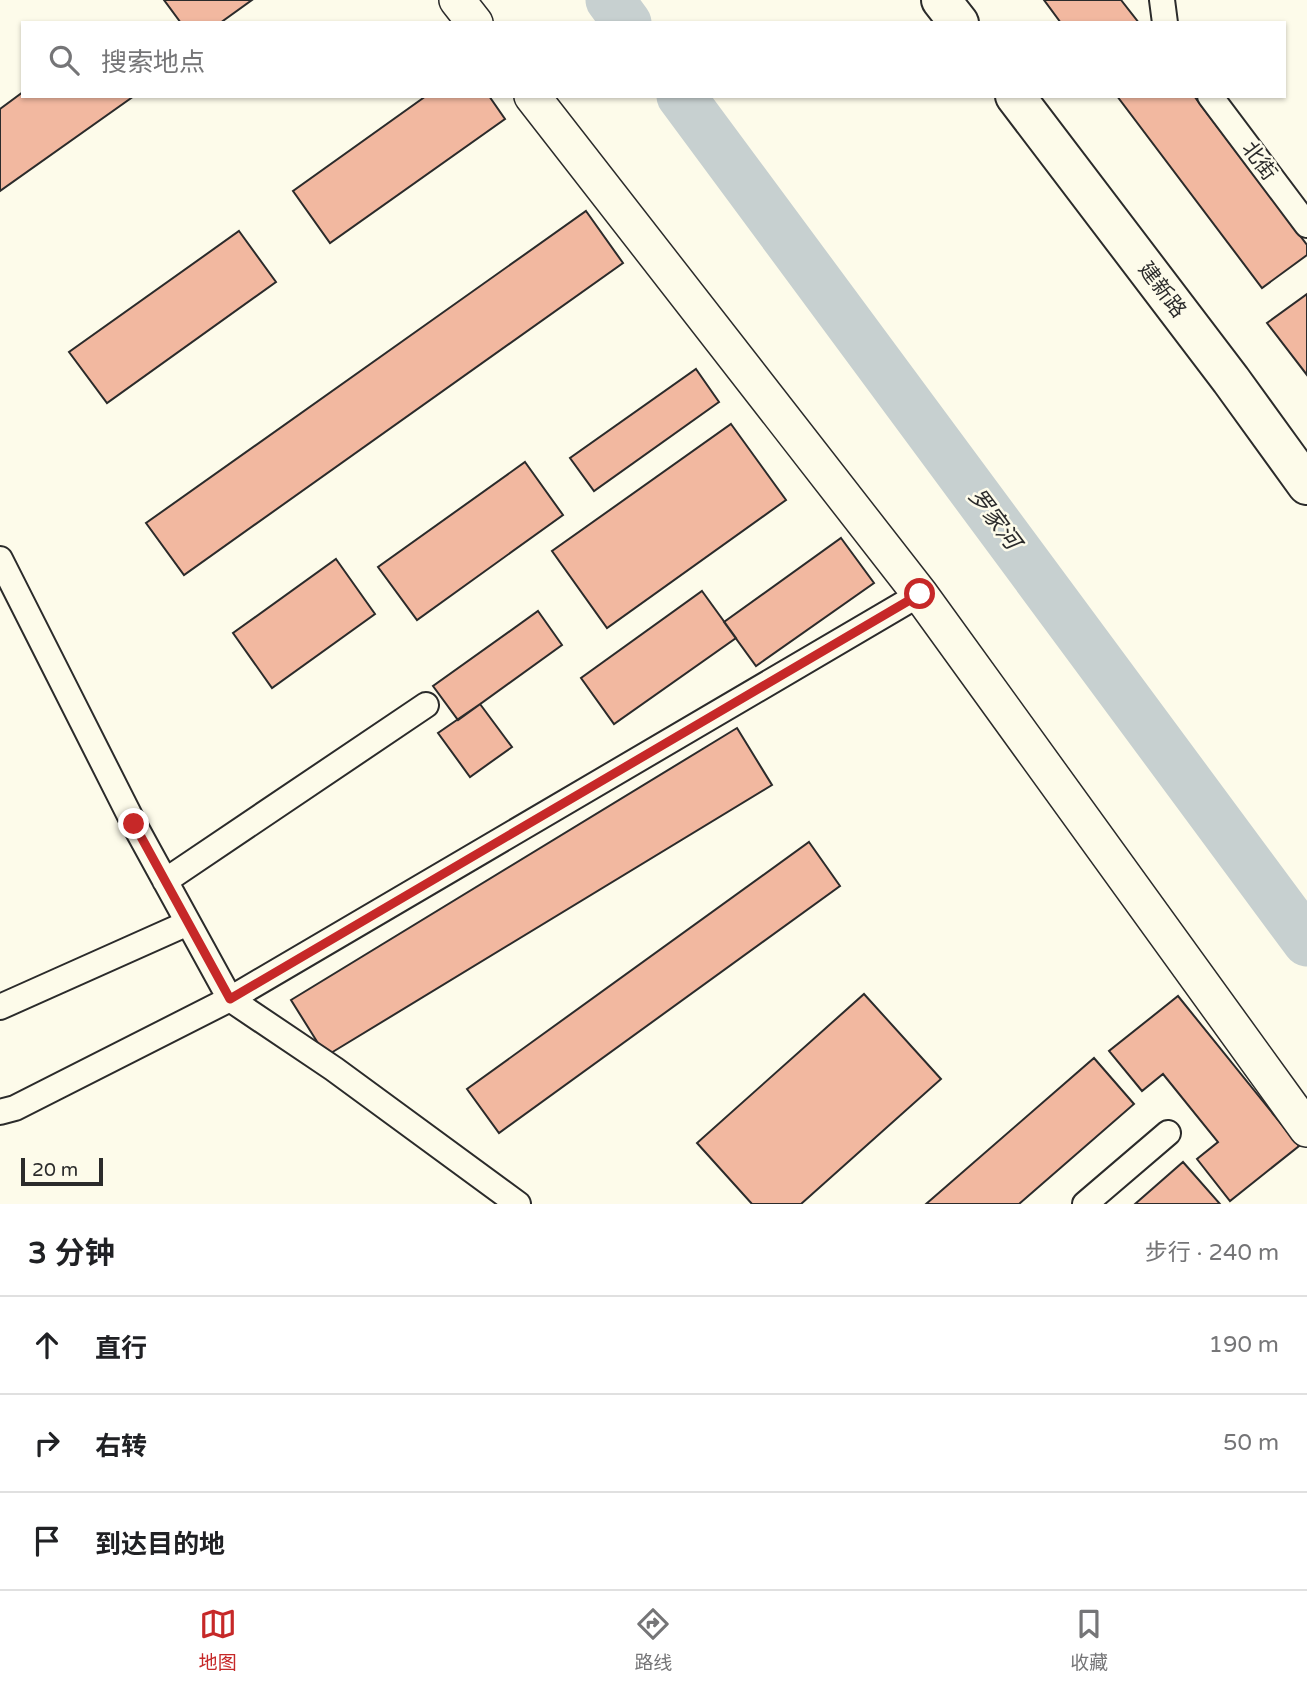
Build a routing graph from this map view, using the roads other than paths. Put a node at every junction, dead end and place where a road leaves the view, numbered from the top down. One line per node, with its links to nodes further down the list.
1 (457, 0): 4 (street)
2 (941, 0): 5 (main road)
3 (1162, 0): 6 (street)
4 (473, 21)
5 (957, 21)
6 (1165, 21)
7 (534, 98): 13 (street)
8 (1017, 98): 11 (main road, 建新路)
9 (1212, 98): 10 (street, 北街)
10 (1307, 225)
11 (1307, 485)
12 (0, 559): 15 (street)
13 (920, 594): 17 (street); 20 (street)
14 (426, 705): 15 (street)
15 (165, 880): 16 (street)
16 (188, 923): 17 (street); 18 (street)
17 (230, 999): 19 (street); 22 (street)
18 (0, 1007)
19 (0, 1112)
20 (1307, 1129)
21 (1168, 1133): 23 (street)
22 (518, 1204)
23 (1085, 1204)

